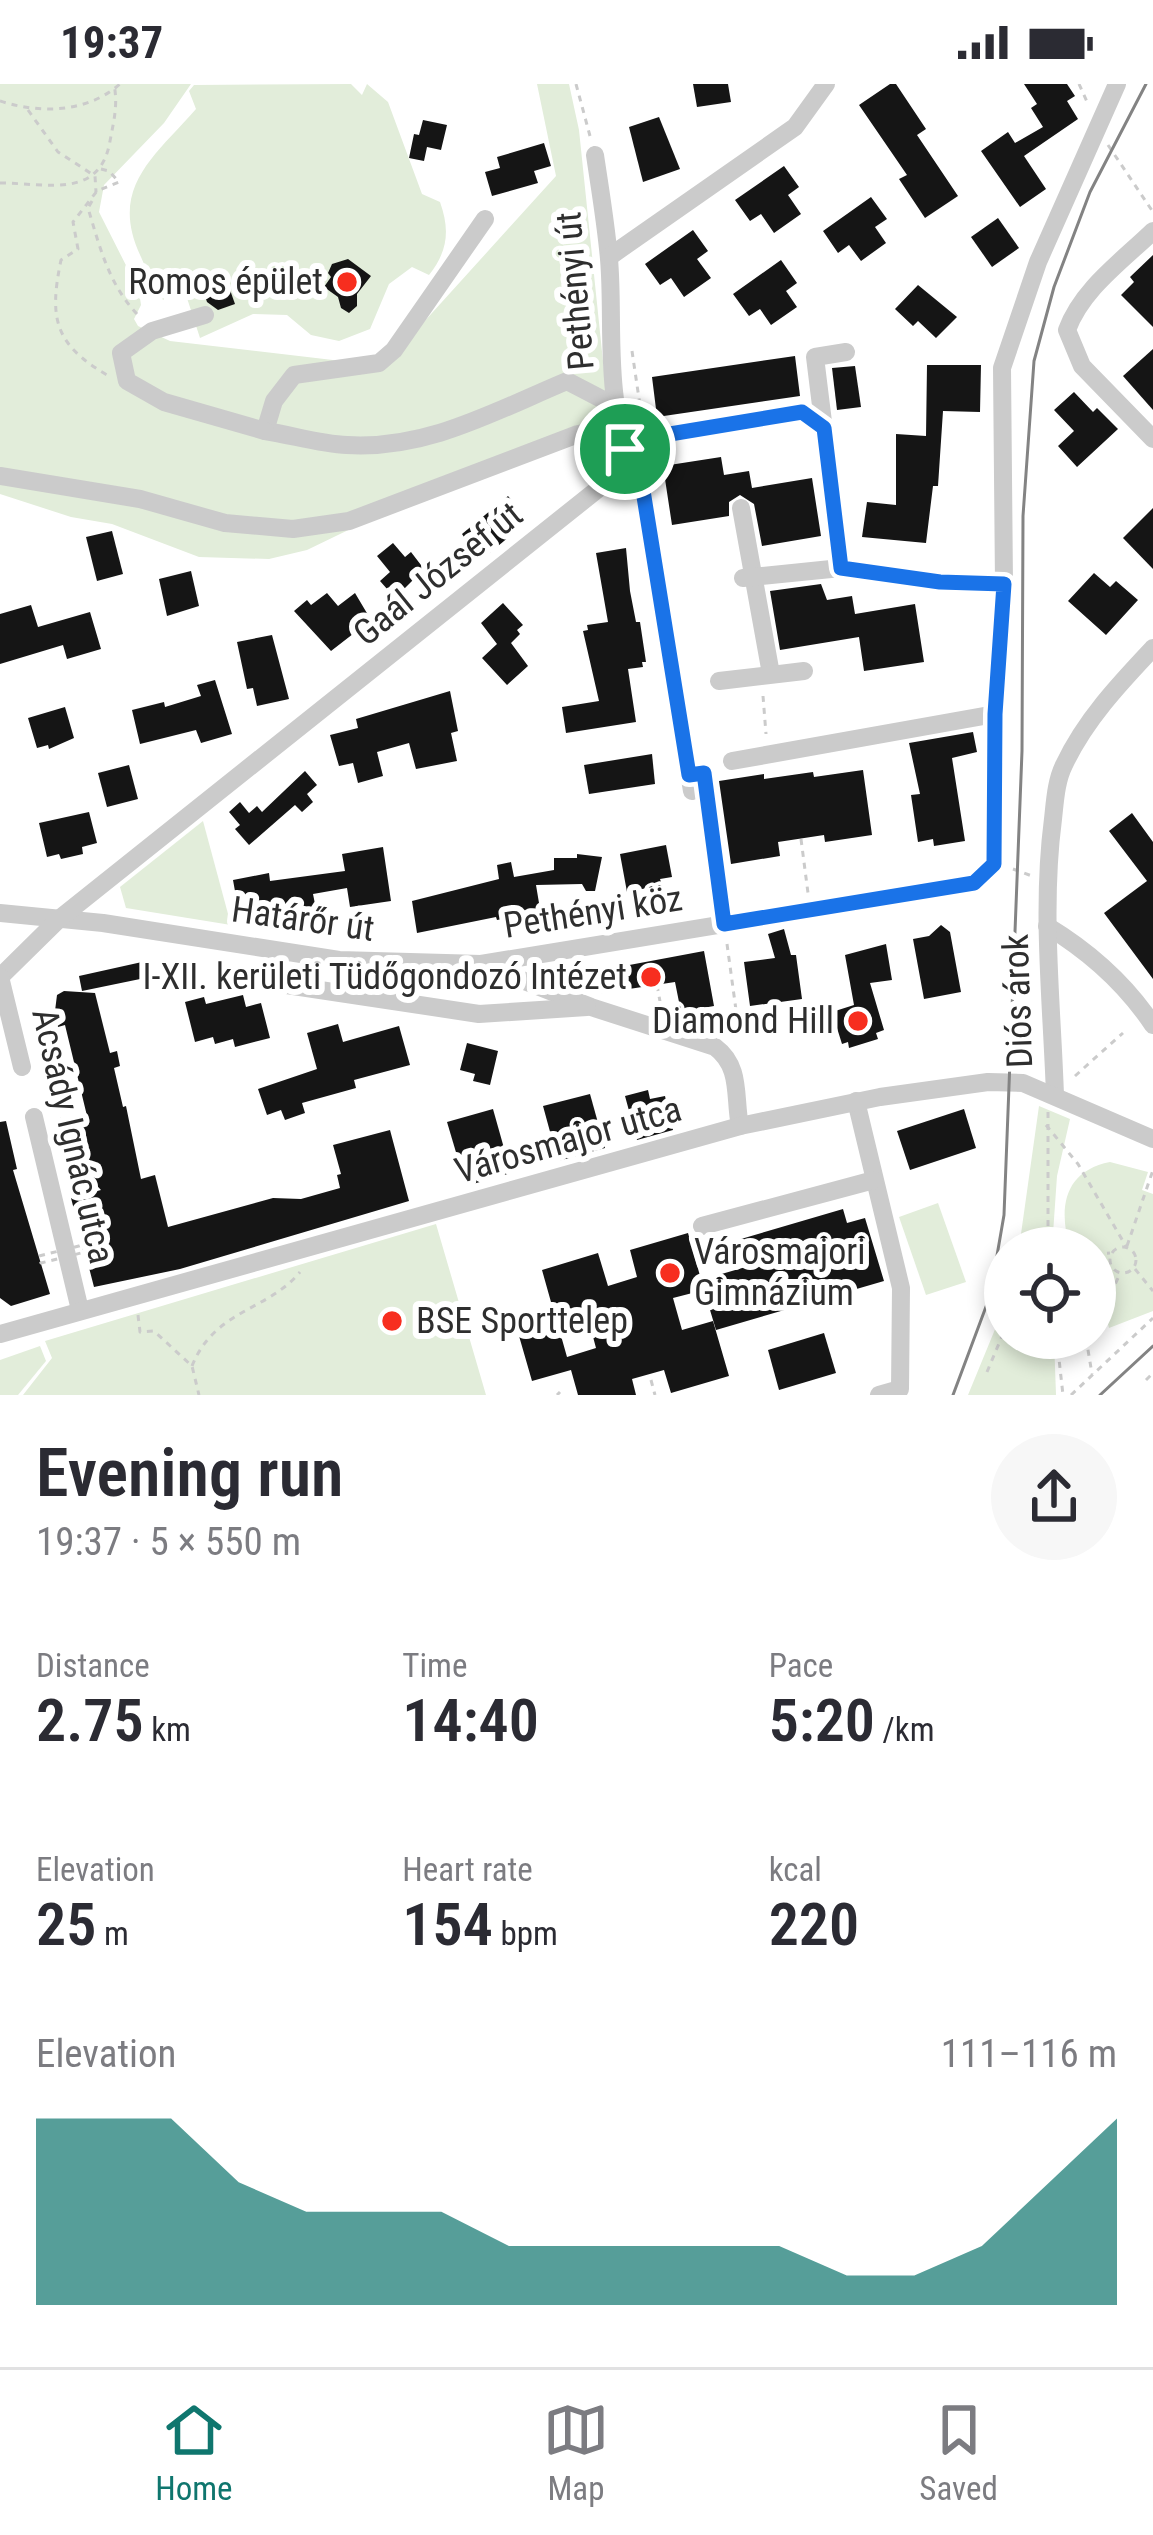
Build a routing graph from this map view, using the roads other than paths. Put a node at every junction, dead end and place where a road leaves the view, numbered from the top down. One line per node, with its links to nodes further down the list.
1 (826, 84): 6 (street)
2 (1117, 84): 18 (street)
3 (595, 155): 6 (street, Pethényi út)
4 (485, 219): 11 (street)
5 (1153, 231): 12 (street)
6 (609, 257): 9 (street, Pethényi út)
7 (205, 315): 11 (street)
8 (846, 352): 10 (street)
9 (617, 407): 11 (street); 13 (street, Pethényi út)
10 (824, 428): 13 (street); 16 (street)
11 (265, 430)
12 (1153, 440)
13 (625, 449): 14 (street, Gaál József út); 25 (street, Pethényi út); 27 (street, Gaál József út)
14 (0, 476)
15 (741, 508): 17 (street)
16 (841, 568): 17 (street); 18 (street)
17 (748, 577): 21 (street)
18 (1004, 584): 23 (street)
19 (1153, 647): 28 (street, Diós árok)
20 (804, 671): 21 (street)
21 (766, 675): 22 (street)
22 (719, 681)
23 (995, 714): 24 (street); 29 (street, Pethényi köz)
24 (732, 761)
25 (699, 793)
26 (0, 913): 27 (street, Határőr út)
27 (59, 920): 29 (street, Határőr út); 30 (street, Gaál József út)
28 (1047, 926): 33 (street); 35 (street, Diós árok)
29 (481, 964): 32 (street, Határőr út)
30 (0, 977): 34 (street, Acsády Ignác utca)
31 (280, 985): 32 (street, Határőr út)
32 (592, 1007): 38 (street, Határőr út)
33 (1153, 1024)
34 (22, 1067)
35 (1055, 1096): 36 (street, Városmajor utca); 39 (street, Városmajor utca)
36 (856, 1101): 38 (street, Városmajor utca); 40 (street)
37 (34, 1117): 42 (street, Acsády Ignác utca)
38 (740, 1126): 42 (street, Városmajor utca)
39 (1153, 1139)
40 (874, 1180): 41 (street); 44 (street)
41 (702, 1226)
42 (80, 1310): 43 (street, Városmajor utca)
43 (0, 1334)
44 (879, 1395)

